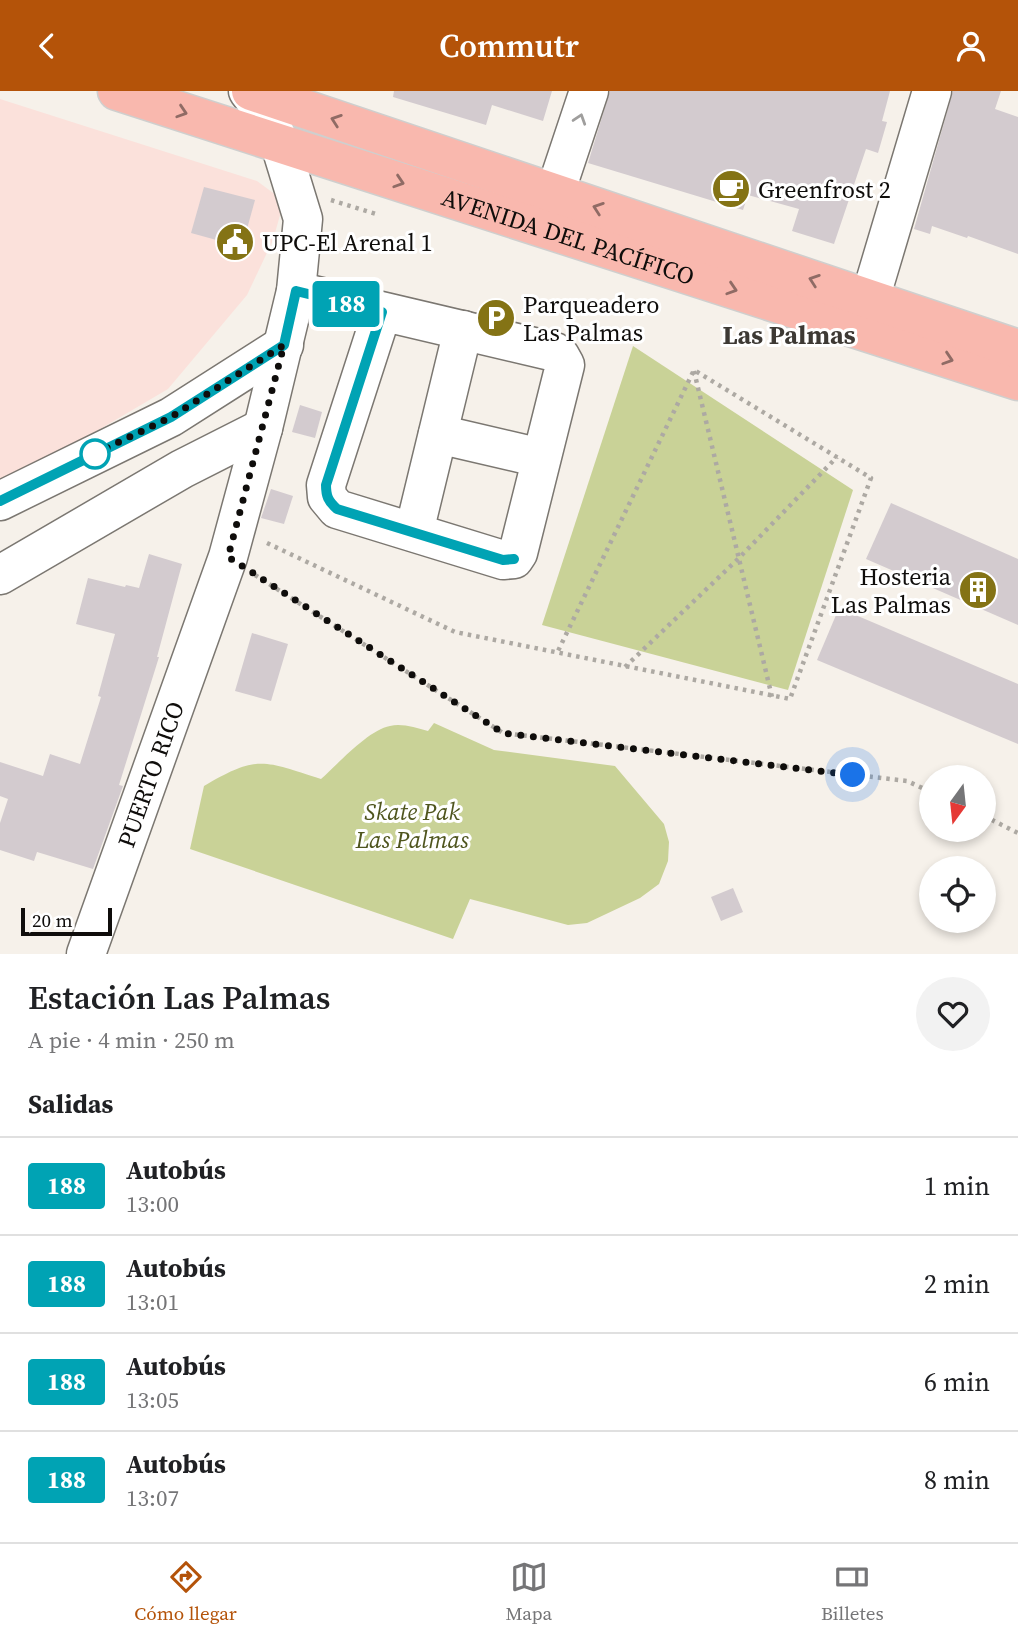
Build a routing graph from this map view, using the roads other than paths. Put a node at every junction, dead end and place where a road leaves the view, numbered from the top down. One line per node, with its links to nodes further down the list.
1 (117, 91): 5 (main road, AVENIDA DEL PACÍFICO, one-way to 5)
2 (250, 91): 5 (street, PUERTO RICO); 6 (main road, AVENIDA DEL PACÍFICO, one-way to 2)
3 (589, 91): 6 (street, one-way to 3)
4 (932, 91): 8 (street)
5 (280, 144): 7 (street, PUERTO RICO); 13 (main road, AVENIDA DEL PACÍFICO, one-way to 13)
6 (555, 193): 8 (main road, AVENIDA DEL PACÍFICO, one-way to 6)
7 (296, 291): 9 (street); 11 (street, PUERTO RICO)
8 (870, 299): 12 (main road, AVENIDA DEL PACÍFICO)
9 (382, 312): 10 (street); 18 (street)
10 (463, 330): 15 (street); 16 (street)
11 (284, 345): 14 (street, PUERTO RICO); 17 (street)
12 (1018, 349)
13 (1018, 381)
14 (263, 429): 19 (street); 20 (street, PUERTO RICO)
15 (438, 434): 16 (street); 18 (street)
16 (541, 459): 18 (street)
17 (0, 501)
18 (414, 533)
19 (0, 575)
20 (86, 954)

